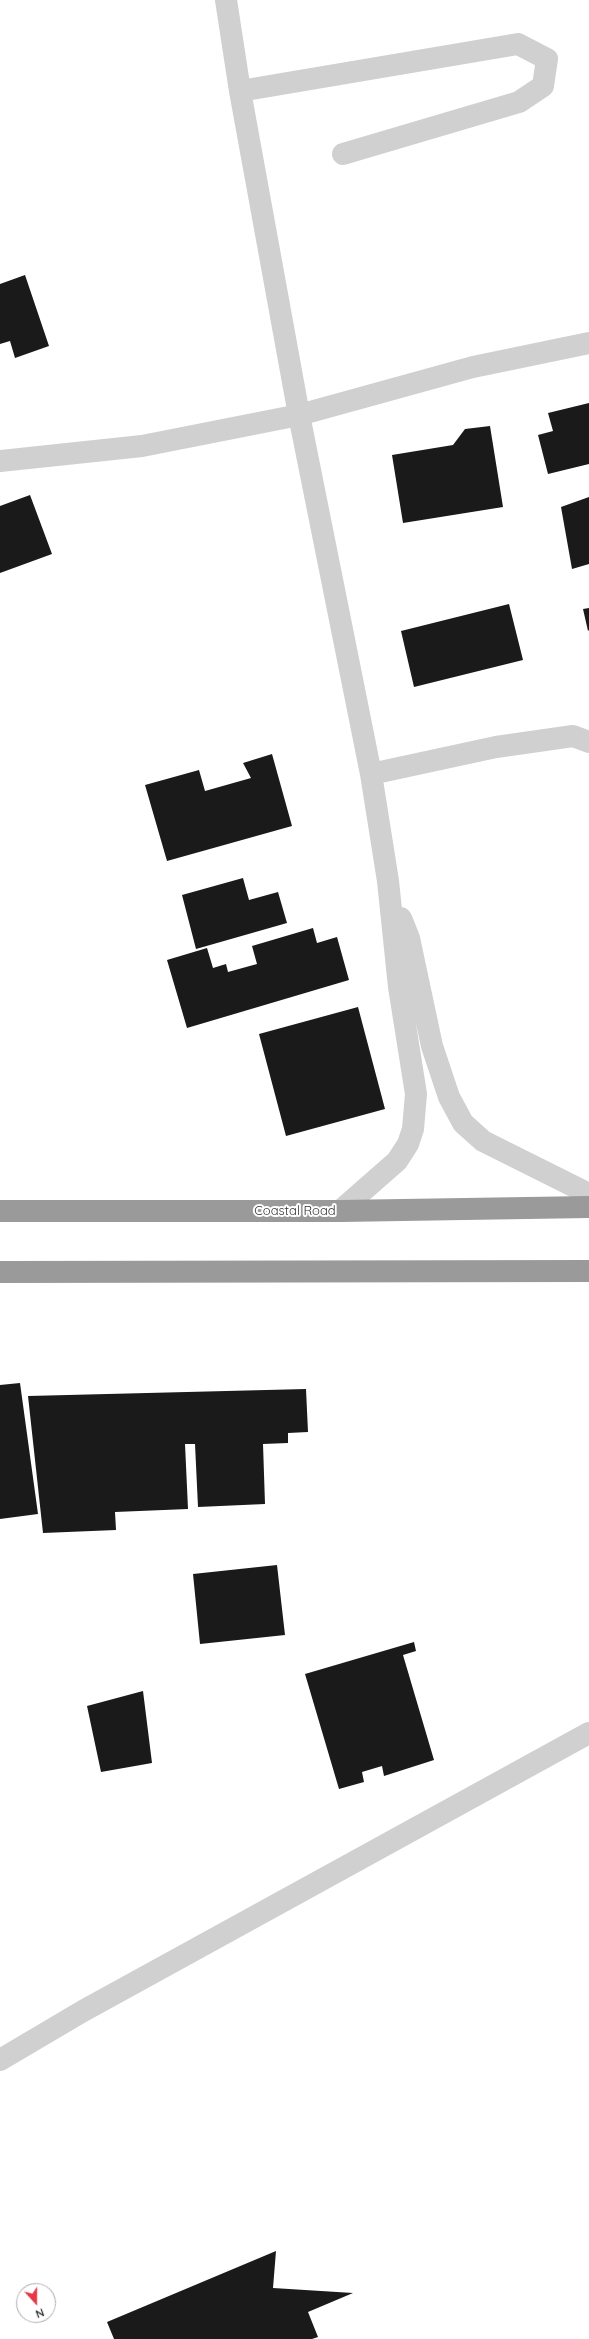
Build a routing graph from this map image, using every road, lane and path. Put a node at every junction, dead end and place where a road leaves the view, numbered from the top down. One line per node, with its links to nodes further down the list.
1 (226, 0): 2 (street)
2 (240, 91): 3 (street); 5 (street)
3 (342, 154)
4 (589, 342): 5 (street)
5 (299, 415): 6 (street); 8 (street)
6 (0, 461)
7 (589, 742): 8 (street)
8 (371, 774): 9 (street)
9 (388, 881): 10 (street); 13 (street)
10 (589, 1194)
11 (589, 1207): 13 (highway, Coastal Road)
12 (0, 1211): 13 (highway, Coastal Road)
13 (340, 1211)
14 (589, 1271): 15 (highway)
15 (0, 1272)
16 (589, 1733): 17 (street)
17 (0, 2060)

